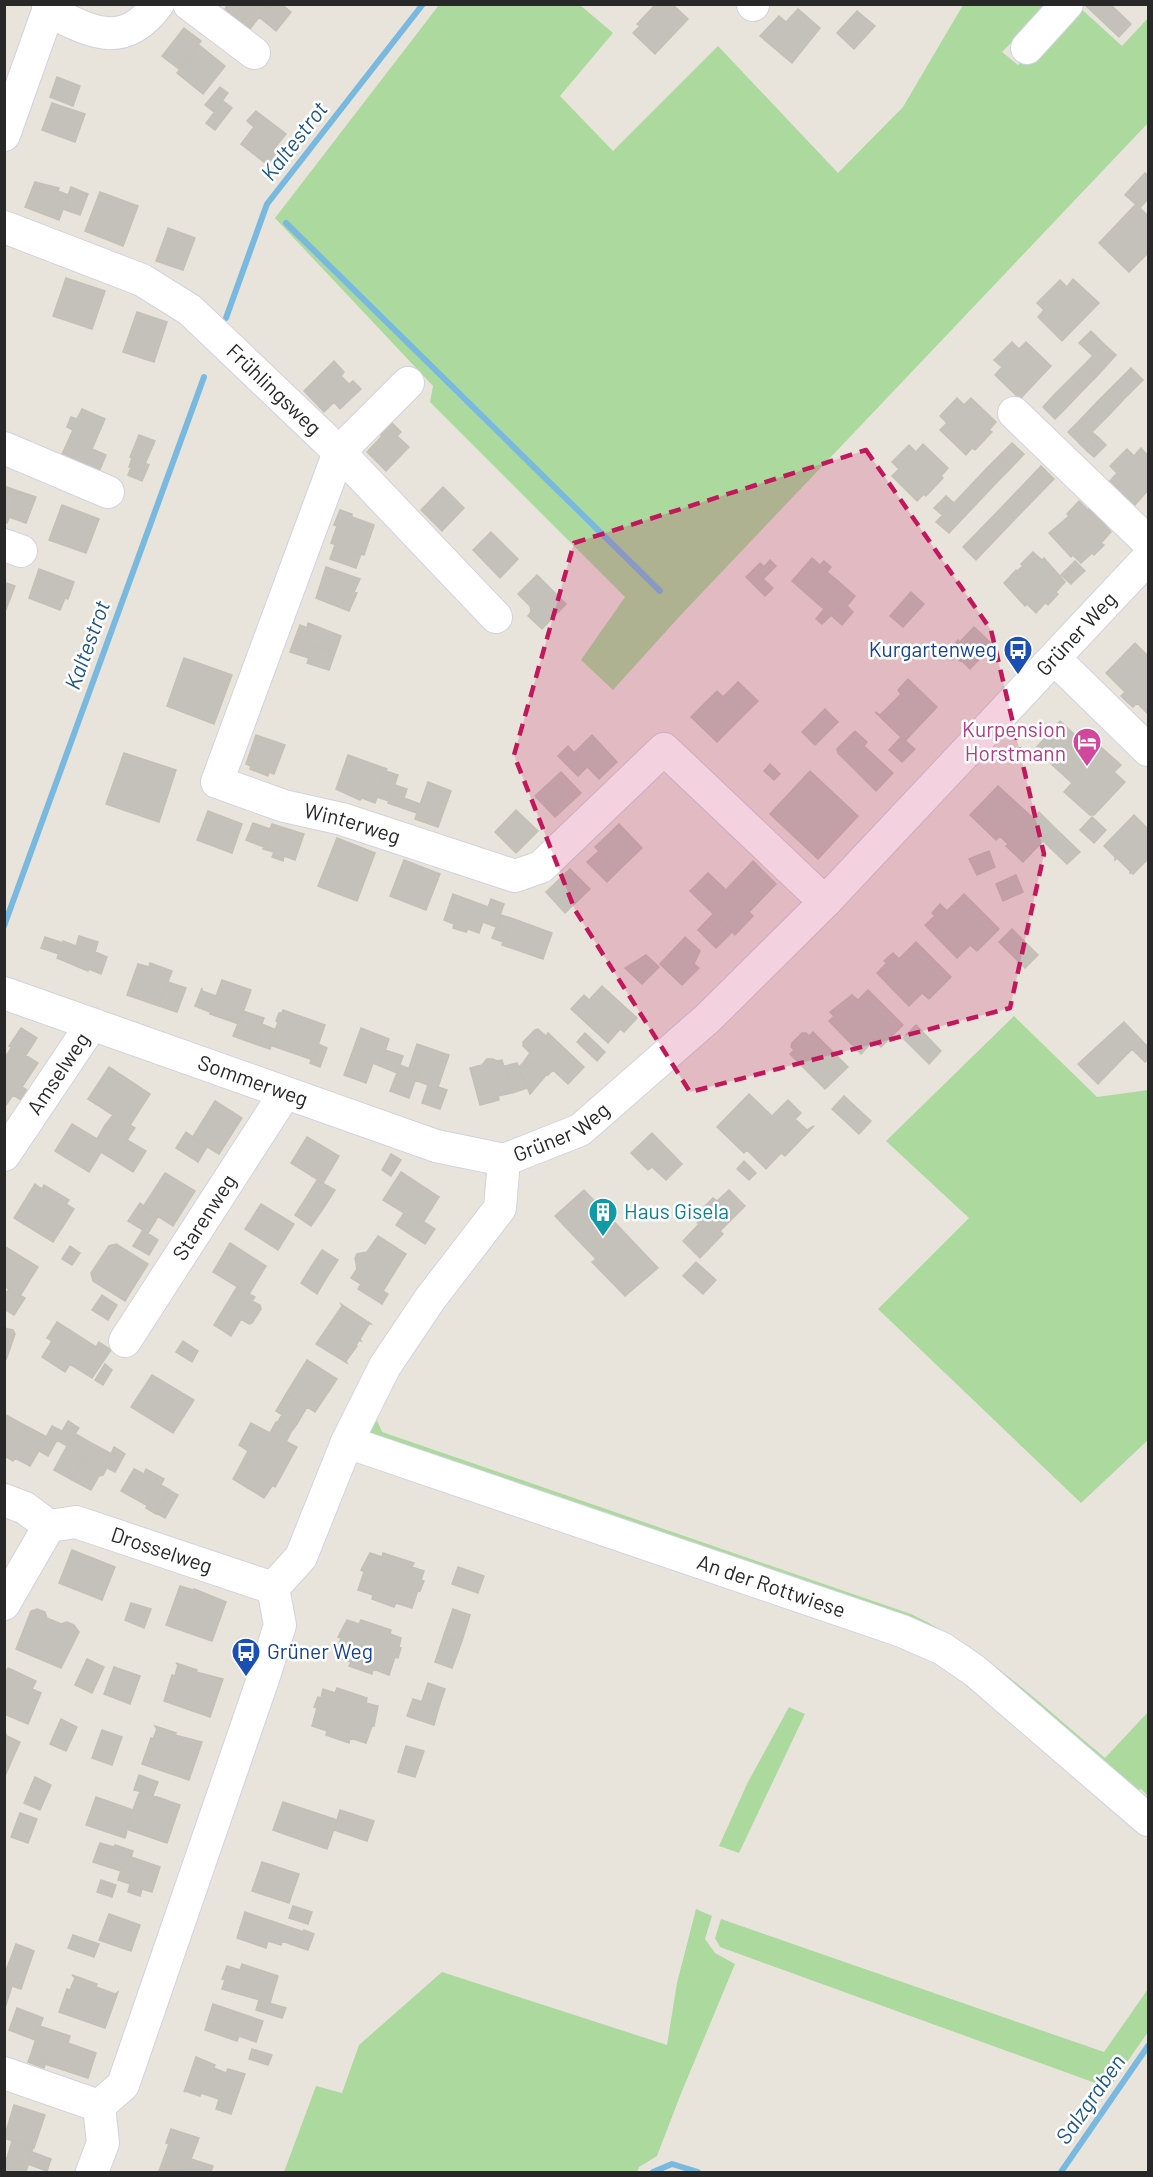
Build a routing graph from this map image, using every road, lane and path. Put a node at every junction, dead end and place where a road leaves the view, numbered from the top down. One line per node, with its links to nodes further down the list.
1 (158, 4): 4 (street)
2 (189, 4): 6 (street)
3 (1067, 4): 5 (street)
4 (48, 8): 7 (street)
5 (1027, 48)
6 (254, 53)
7 (4, 135)
8 (4, 227): 12 (street, Frühlingsweg)
9 (408, 382): 12 (street, Winterweg)
10 (1014, 413): 14 (street)
11 (4, 448): 13 (street)
12 (339, 452): 16 (street, Frühlingsweg); 19 (street, Winterweg)
13 (108, 492)
14 (1149, 542)
15 (1149, 558): 17 (street, Grüner Weg)
16 (496, 617)
17 (1055, 659): 18 (street); 19 (street, Grüner Weg)
18 (1149, 750)
19 (825, 902): 24 (street, Grüner Weg)
20 (4, 993): 21 (street, Sommerweg)
21 (92, 1024): 22 (street, Sommerweg); 23 (street, Amselweg)
22 (285, 1093): 24 (street, Sommerweg); 25 (street, Starenweg)
23 (4, 1155)
24 (504, 1160): 26 (street, Grüner Weg)
25 (126, 1341)
26 (347, 1442): 29 (street, Grüner Weg); 31 (street, An der Rottwiese)
27 (4, 1500): 28 (street)
28 (49, 1526): 29 (street, Drosselweg); 30 (street)
29 (273, 1588): 33 (street)
30 (4, 1604)
31 (1143, 1805)
32 (4, 2073): 33 (street)
33 (99, 2106): 34 (street)
34 (92, 2172)

